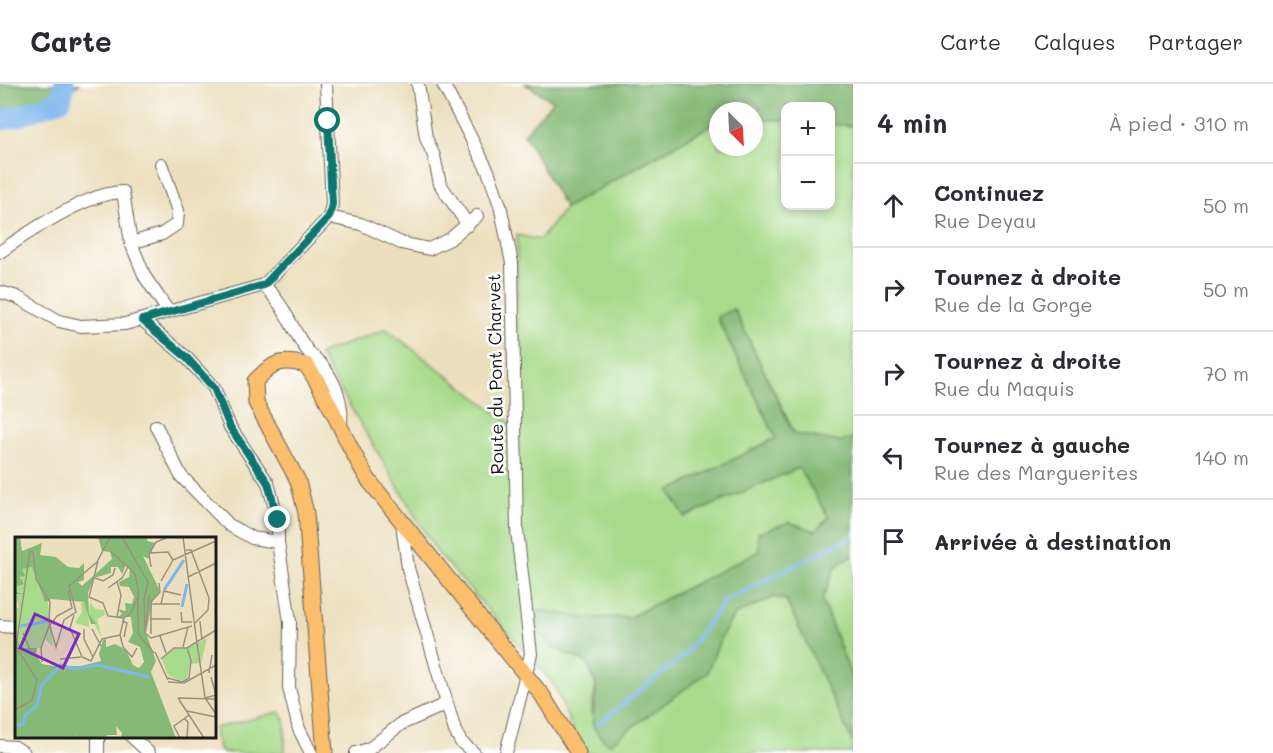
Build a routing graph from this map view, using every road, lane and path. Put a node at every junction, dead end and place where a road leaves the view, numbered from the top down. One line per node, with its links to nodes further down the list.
1 (326, 84): 5 (street)
2 (418, 84): 5 (street)
3 (444, 84): 18 (street, Route du Pont Charvet)
4 (161, 164): 6 (street)
5 (329, 217): 8 (street)
6 (131, 243): 7 (street); 10 (street)
7 (0, 252)
8 (264, 285): 10 (street); 13 (street)
9 (0, 292): 11 (street)
10 (168, 311): 11 (street)
11 (142, 320): 15 (street)
12 (156, 426): 15 (street)
13 (340, 428): 14 (main road); 25 (main road)
14 (402, 523): 18 (main road); 19 (street)
15 (278, 542): 24 (street)
16 (0, 626): 17 (street)
17 (15, 627)
18 (525, 676): 28 (street, Route du Pont Charvet); 29 (main road)
19 (446, 704): 26 (street); 27 (street)
20 (133, 738): 23 (street)
21 (0, 746): 22 (street)
22 (24, 753)
23 (148, 753)
24 (311, 753)
25 (325, 753)
26 (356, 753)
27 (474, 753)
28 (506, 753)
29 (578, 753)

